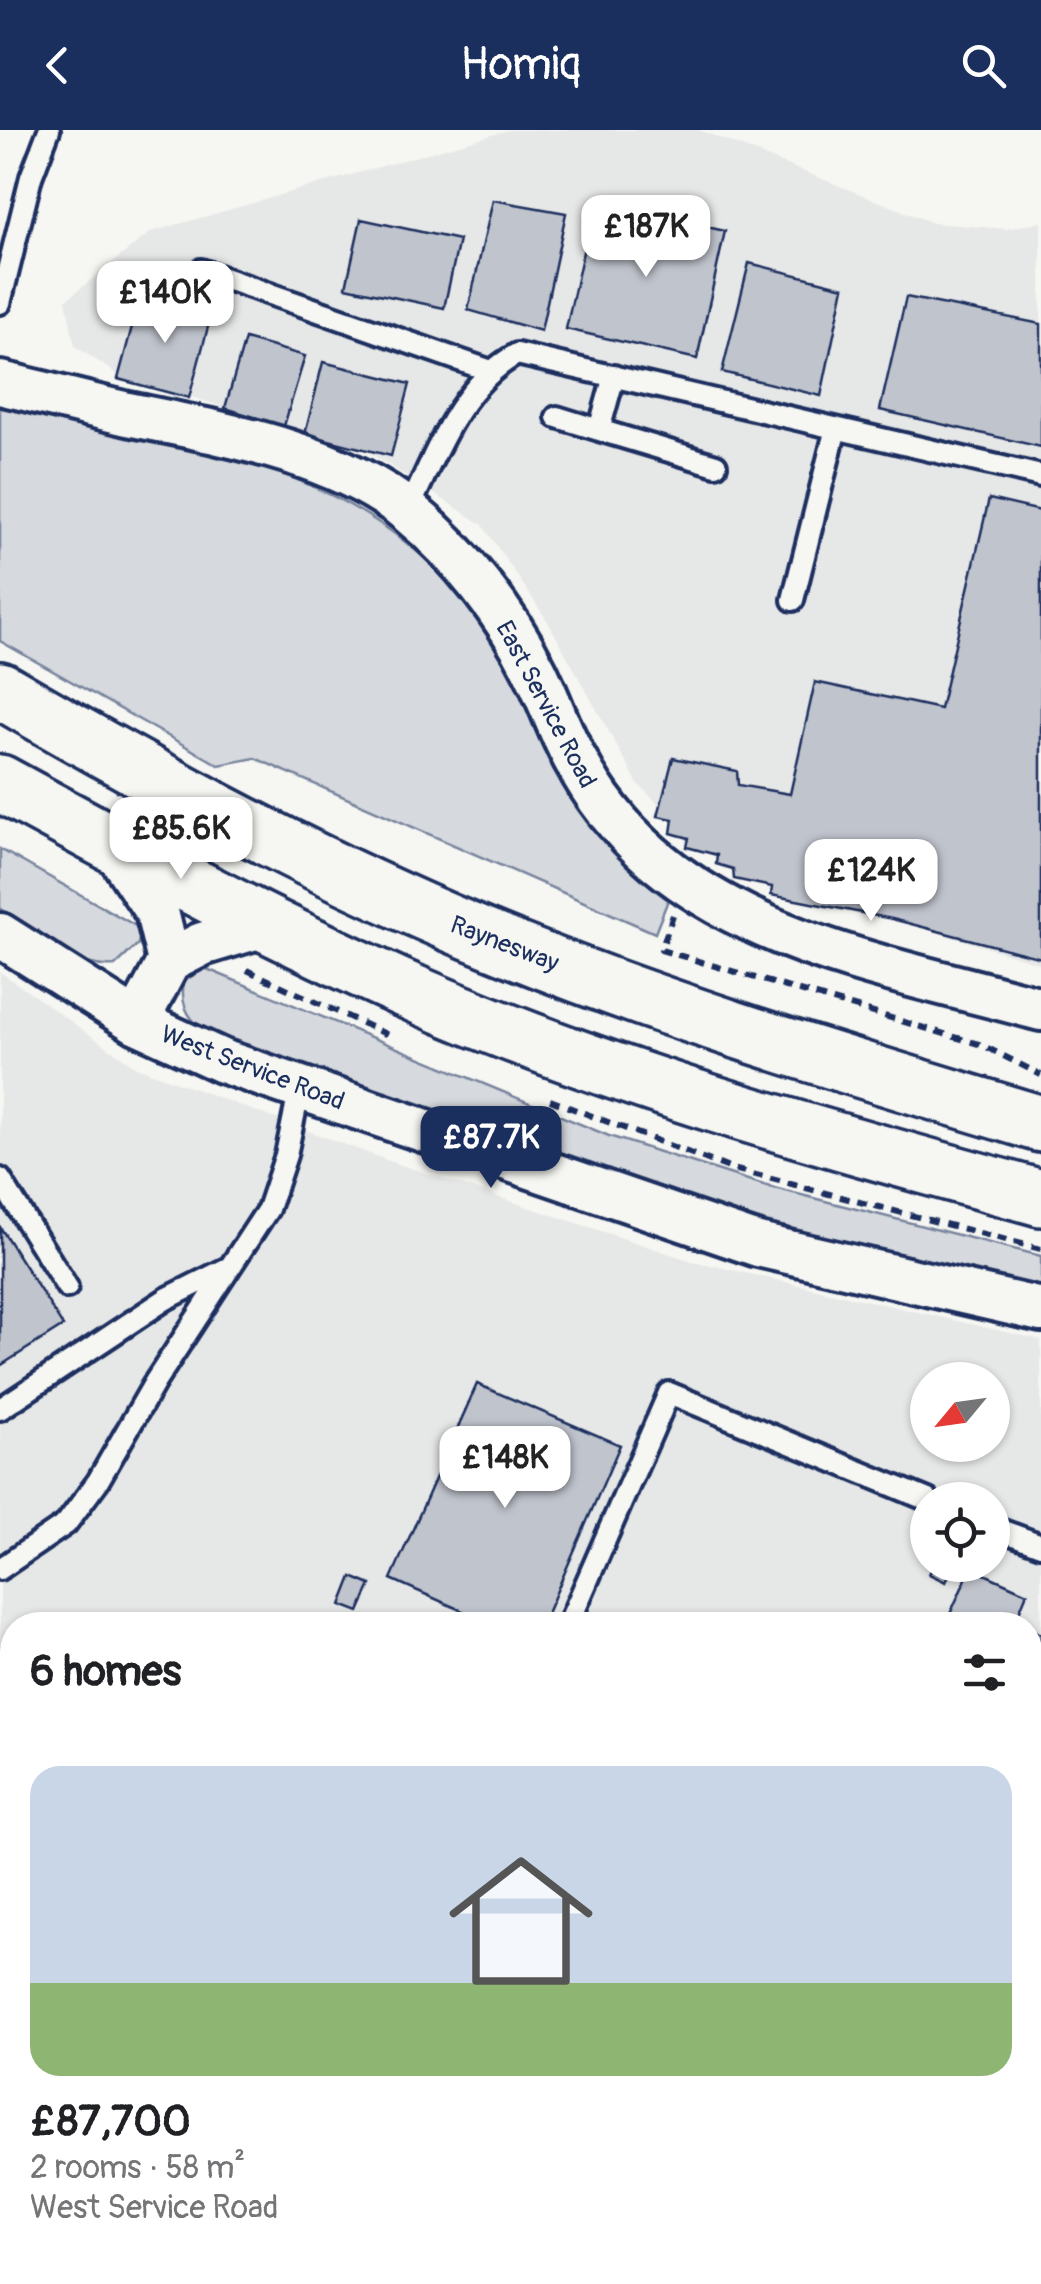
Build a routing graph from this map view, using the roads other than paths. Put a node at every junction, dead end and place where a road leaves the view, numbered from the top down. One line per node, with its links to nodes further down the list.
1 (49, 130): 3 (lane)
2 (201, 270): 4 (lane)
3 (0, 303)
4 (488, 370): 5 (lane); 12 (lane)
5 (614, 376): 8 (lane); 9 (lane)
6 (0, 383): 12 (street, East Service Road)
7 (558, 418): 9 (lane)
8 (836, 428): 11 (lane); 13 (lane)
9 (600, 430): 10 (lane)
10 (716, 466)
11 (1041, 476)
12 (408, 511): 20 (street, East Service Road)
13 (793, 600)
14 (0, 690): 23 (highway, Raynesway)
15 (0, 783): 16 (highway)
16 (111, 843): 17 (highway); 19 (street)
17 (271, 923): 19 (street); 25 (highway)
18 (0, 936): 21 (street, West Service Road)
19 (168, 961): 21 (street)
20 (1041, 1009)
21 (137, 1022): 22 (street, West Service Road)
22 (300, 1087): 26 (lane); 28 (street, West Service Road)
23 (1041, 1124)
24 (0, 1179): 27 (lane)
25 (1041, 1198)
26 (231, 1266): 29 (lane); 33 (lane)
27 (68, 1287)
28 (1041, 1310)
29 (0, 1409)
30 (910, 1493): 34 (lane)
31 (1010, 1534): 32 (lane)
32 (1041, 1545)
33 (0, 1569)
34 (574, 1612)

